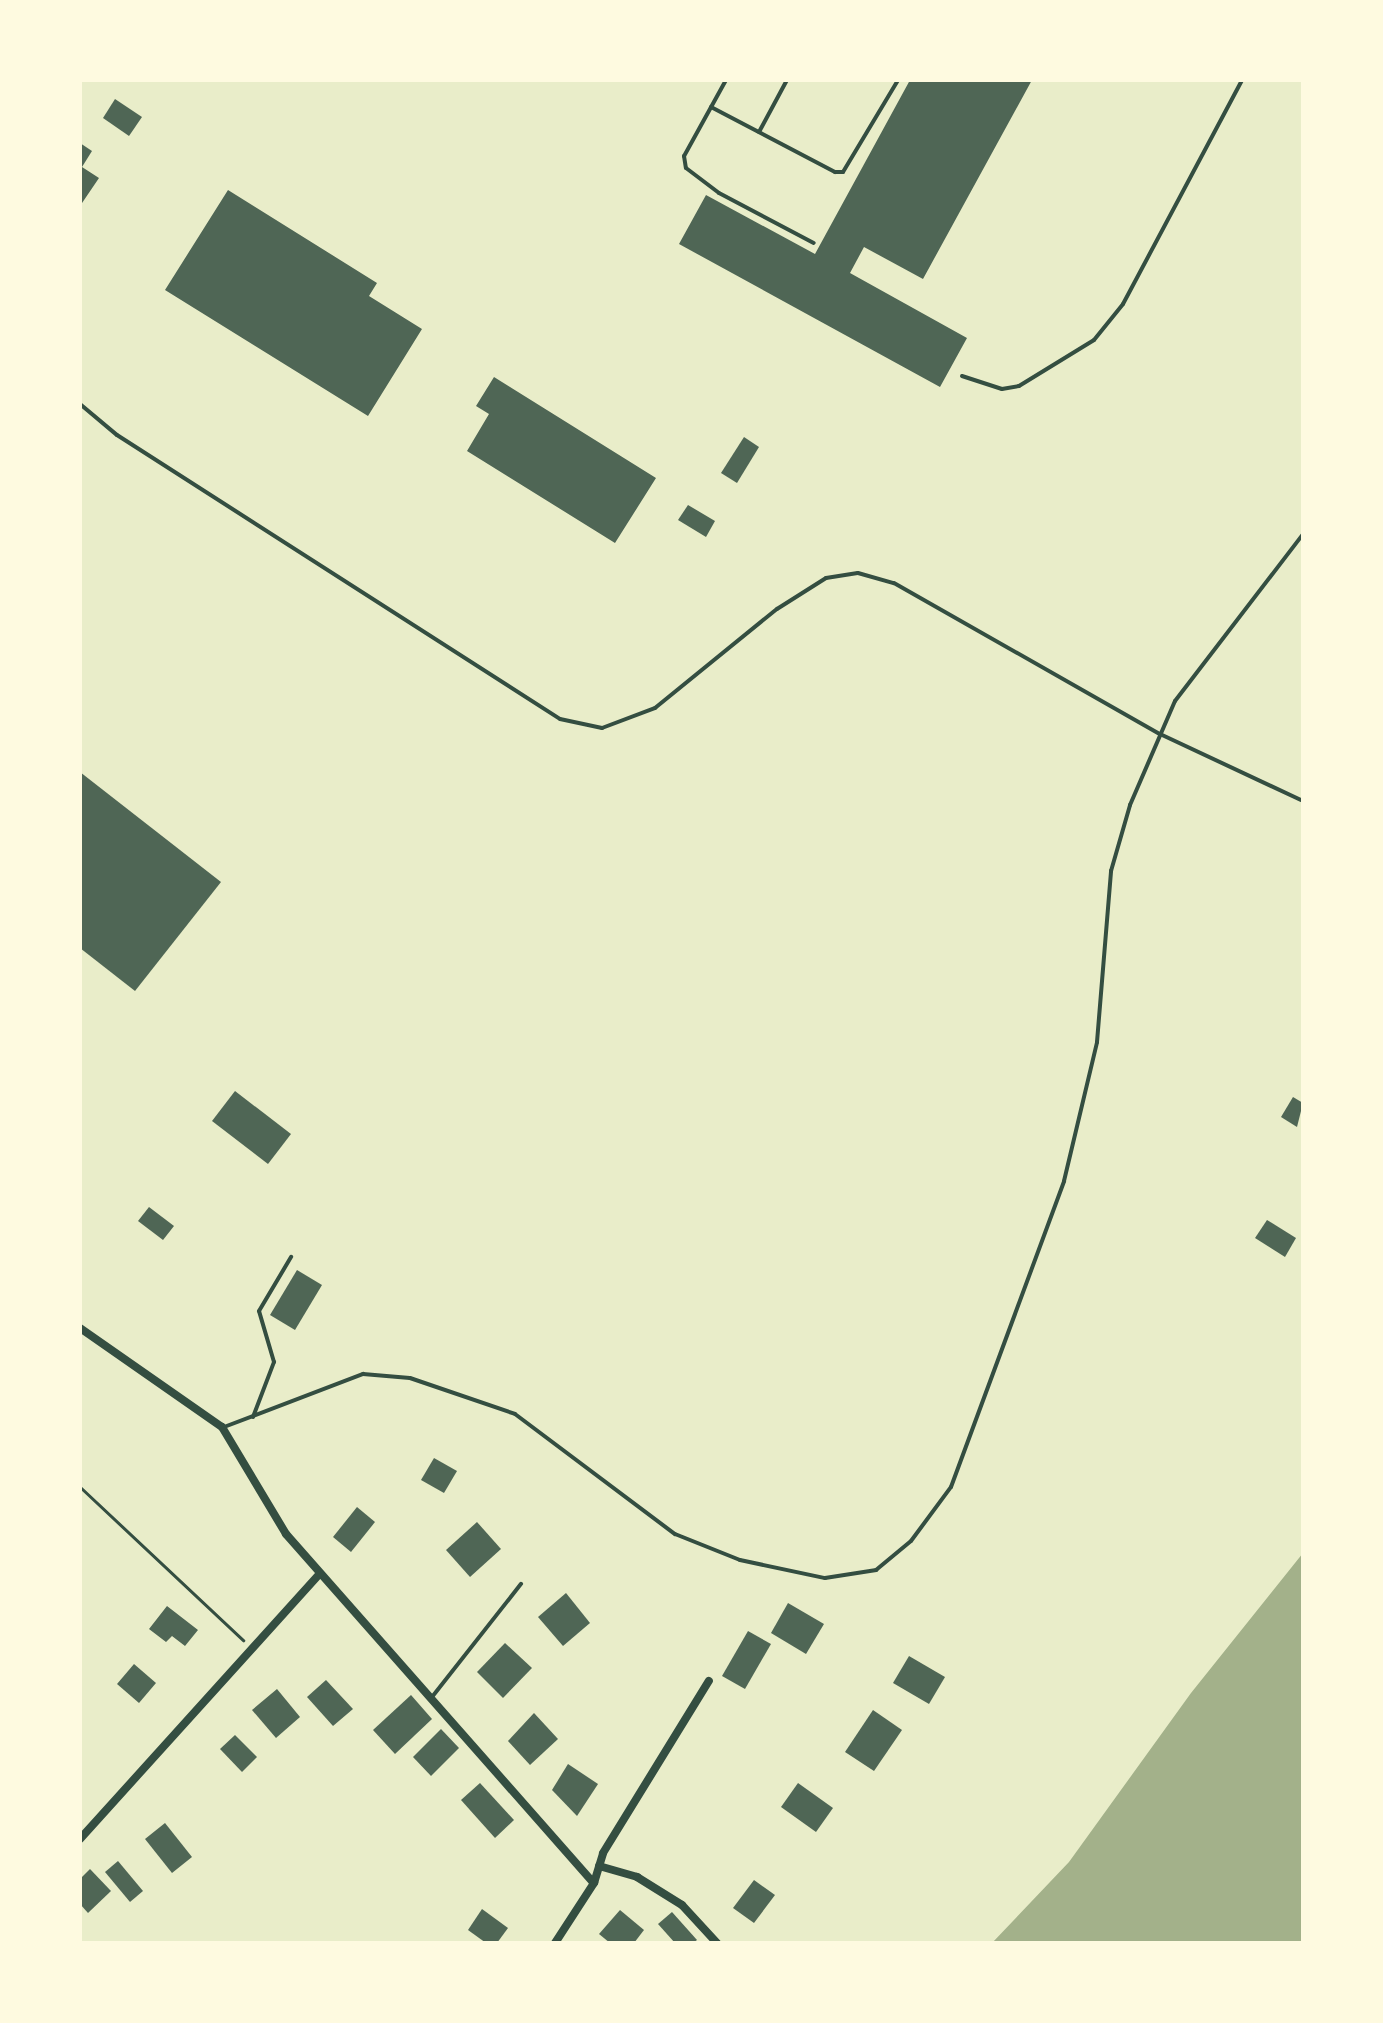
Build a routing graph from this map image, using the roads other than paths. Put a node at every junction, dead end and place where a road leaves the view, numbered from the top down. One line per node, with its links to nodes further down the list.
1 (726, 80): 5 (lane)
2 (787, 80): 6 (lane)
3 (898, 80): 6 (lane)
4 (1242, 80): 8 (lane)
5 (711, 107): 6 (lane); 7 (lane)
6 (759, 132)
7 (814, 243)
8 (962, 376)
9 (80, 404): 11 (lane)
10 (1303, 534): 11 (lane)
11 (1160, 734): 12 (lane); 15 (lane)
12 (1303, 801)
13 (291, 1257): 15 (lane)
14 (80, 1328): 16 (street)
15 (253, 1417): 16 (lane)
16 (222, 1427): 17 (street)
17 (320, 1573): 20 (street); 21 (street)
18 (521, 1584): 20 (lane)
19 (709, 1681): 22 (street)
20 (431, 1699): 23 (street)
21 (80, 1839)
22 (599, 1866): 23 (street); 25 (street)
23 (594, 1883): 24 (street)
24 (555, 1943)
25 (717, 1943)

